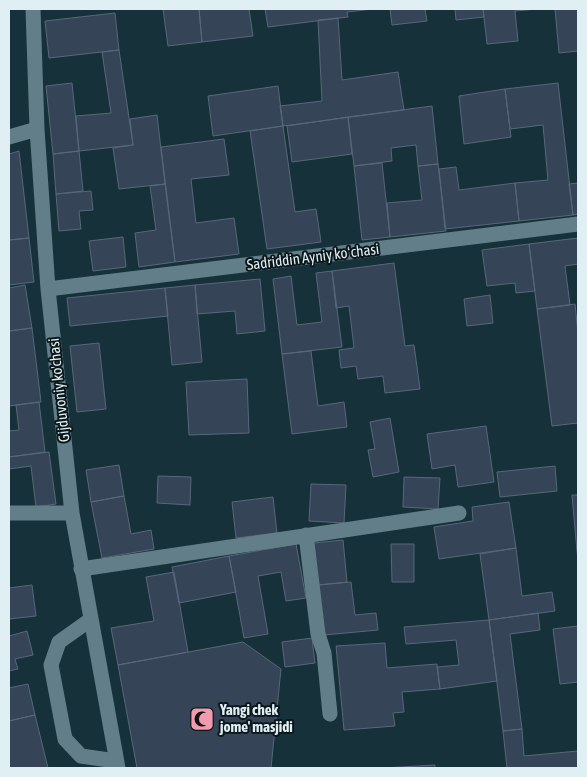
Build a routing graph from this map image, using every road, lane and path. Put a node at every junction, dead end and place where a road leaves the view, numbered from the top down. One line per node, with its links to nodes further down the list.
1 (32, 9): 2 (street, Gijduvoniy ko'chasi)
2 (36, 129): 3 (street); 5 (street, Gijduvoniy ko'chasi)
3 (9, 137)
4 (578, 224): 5 (street, Sadriddin Ayniy koʻchasi)
5 (48, 289): 7 (street, Gijduvoniy ko'chasi)
6 (9, 513): 7 (street)
7 (72, 513): 10 (street, Gijduvoniy ko'chasi)
8 (459, 513): 9 (street)
9 (306, 536): 10 (street); 12 (street)
10 (81, 569): 11 (street, Gijduvoniy ko'chasi)
11 (90, 620): 13 (street, Gijduvoniy ko'chasi); 13 (street)
12 (330, 714)
13 (117, 765)

